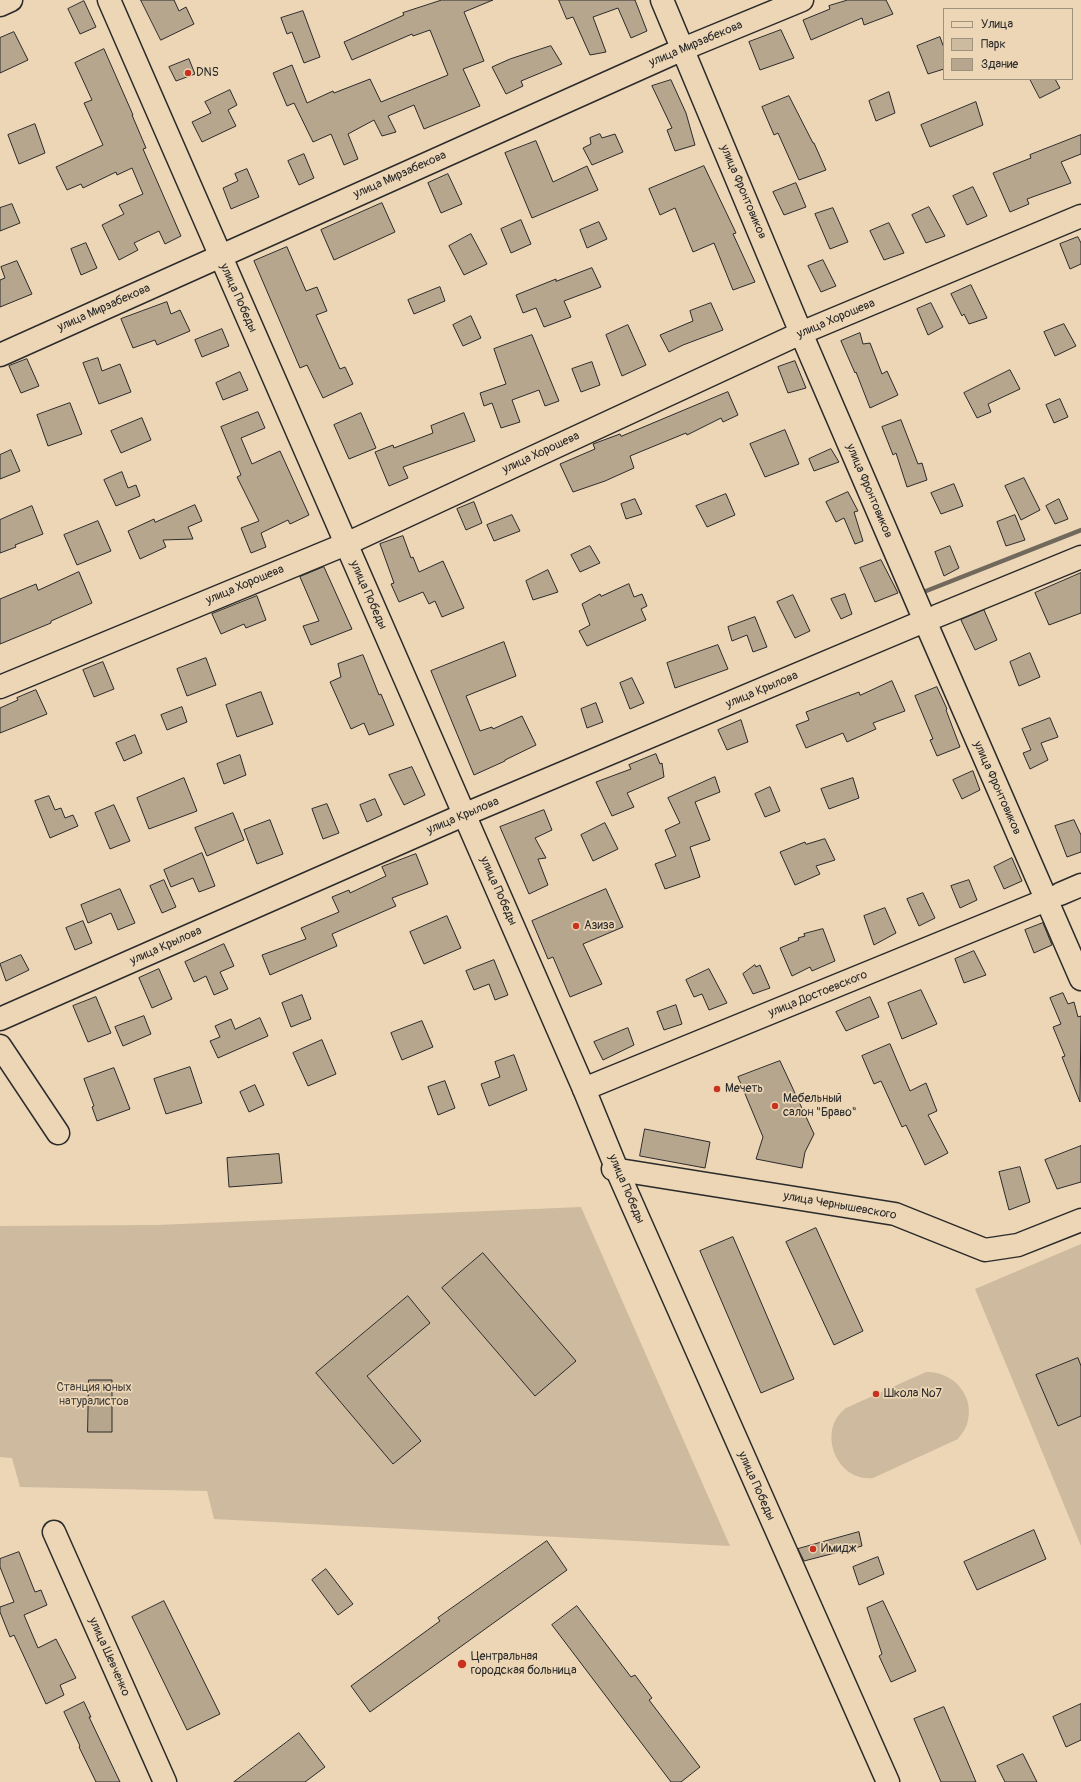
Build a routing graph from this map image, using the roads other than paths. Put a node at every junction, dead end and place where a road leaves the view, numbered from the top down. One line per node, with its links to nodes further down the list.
1 (11, 0): 6 (street)
2 (106, 0): 9 (street, улица Победы)
3 (109, 0): 9 (street, улица Победы)
4 (662, 0): 7 (street, улица Фронтовиков)
5 (802, 0): 7 (street, улица Мирзабекова)
6 (0, 5)
7 (683, 49): 9 (street, улица Мирзабекова); 10 (street, улица Фронтовиков)
8 (1081, 216): 10 (street, улица Хорошева)
9 (218, 256): 11 (street, улица Мирзабекова); 12 (street, улица Победы)
10 (801, 333): 12 (street, улица Хорошева); 14 (street, улица Фронтовиков)
11 (0, 355)
12 (344, 544): 15 (street, улица Хорошева); 16 (street, улица Победы)
13 (1081, 557): 14 (street, улица Крылова)
14 (930, 619): 16 (street, улица Крылова); 18 (street, улица Фронтовиков)
15 (0, 687)
16 (463, 816): 20 (street, улица Крылова); 22 (street, улица Победы); 24 (street, улица Победы)
17 (1081, 885): 18 (street, улица Достоевского)
18 (1052, 898): 19 (street, улица Фронтовиков); 22 (street, улица Достоевского)
19 (1081, 979)
20 (0, 1019)
21 (0, 1046): 23 (street)
22 (584, 1089): 24 (street, улица Победы)
23 (58, 1133)
24 (615, 1170): 25 (street, улица Чернышевского); 28 (street, улица Победы); 29 (street, улица Победы)
25 (1081, 1220)
26 (54, 1532): 27 (street, улица Шевченко)
27 (165, 1782)
28 (884, 1782)
29 (888, 1782)

